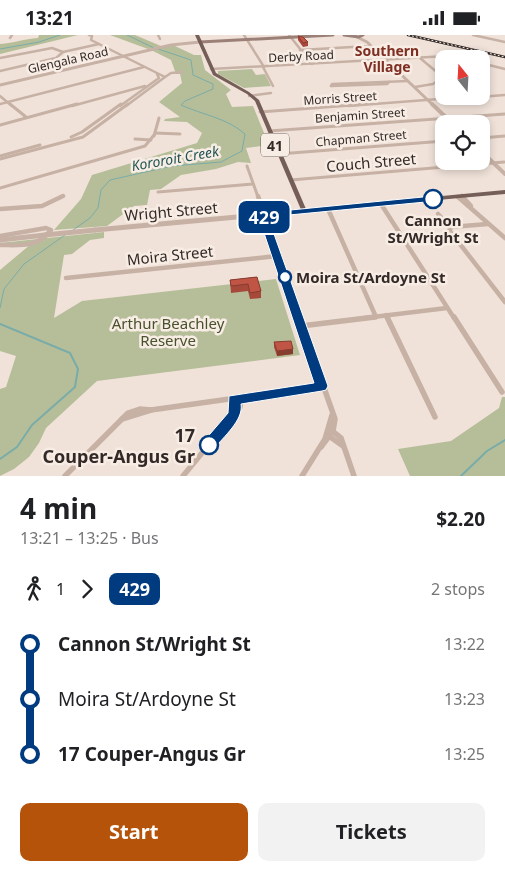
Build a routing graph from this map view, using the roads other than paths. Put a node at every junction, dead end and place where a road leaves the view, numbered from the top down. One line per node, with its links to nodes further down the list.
1 (89, 35): 17 (street)
2 (158, 35): 12 (street)
3 (199, 35): 15 (main road)
4 (244, 35): 13 (street)
5 (324, 35): 6 (main road); 11 (main road)
6 (333, 35)
7 (344, 35): 10 (main road)
8 (365, 35): 10 (main road); 14 (street)
9 (473, 35): 16 (street)
10 (356, 36): 14 (street)
11 (290, 37): 13 (main road); 19 (street)
12 (160, 39)
13 (246, 39): 15 (main road); 28 (street)
14 (365, 41): 18 (street)
15 (201, 42): 21 (street, Glengala Road); 32 (main road)
16 (505, 42)
17 (99, 44): 20 (street); 21 (street)
18 (370, 46): 19 (street); 25 (street)
19 (300, 50): 26 (street)
20 (63, 52): 23 (street); 31 (street)
21 (122, 56): 29 (street); 39 (street, Glengala Road)
22 (435, 57): 24 (street, Derby Road)
23 (0, 58)
24 (420, 58): 25 (street, Derby Road); 43 (street)
25 (385, 60): 26 (street, Derby Road); 37 (street)
26 (310, 63): 28 (street, Derby Road)
27 (490, 65): 30 (street)
28 (262, 66): 32 (street, Derby Road); 41 (street)
29 (144, 67): 34 (street); 51 (street)
30 (505, 69)
31 (0, 71)
32 (212, 71): 47 (main road, 41)
33 (183, 72): 35 (street)
34 (157, 74): 35 (street); 36 (street)
35 (165, 77): 36 (street)
36 (158, 80): 40 (street); 42 (street)
37 (408, 81): 38 (street); 43 (street)
38 (389, 82): 38 (street)
39 (0, 85)
40 (147, 86): 42 (street); 44 (street); 45 (street)
41 (273, 86)
42 (152, 87): 54 (street)
43 (415, 87): 50 (street)
44 (134, 88): 45 (street); 59 (street)
45 (141, 90): 52 (street)
46 (271, 93): 47 (street)
47 (250, 95): 55 (main road, 41)
48 (505, 95): 50 (street, Morris Street)
49 (0, 96): 51 (street)
50 (429, 100): 55 (street, Morris Street); 57 (street)
51 (7, 102): 53 (street); 59 (street)
52 (123, 103): 54 (street); 72 (street)
53 (0, 104)
54 (128, 104): 72 (street)
55 (260, 111): 63 (main road, 41)
56 (505, 114): 58 (street, Benjamin Street)
57 (443, 115)
58 (490, 115)
59 (26, 117): 62 (street)
60 (159, 118): 64 (street)
61 (435, 119): 63 (street, Benjamin Street)
62 (0, 125)
63 (269, 132): 71 (main road, 41)
64 (154, 134): 65 (street); 69 (street)
65 (180, 134)
66 (505, 136): 67 (street)
67 (490, 137)
68 (135, 139): 69 (street)
69 (152, 140): 80 (street)
70 (435, 142): 71 (street, Chapman Street)
71 (279, 155): 78 (main road, 41)
72 (0, 157)
73 (490, 159): 75 (street)
74 (504, 162): 75 (street, Couch Street)
75 (494, 163): 77 (street); 78 (street, Couch Street)
76 (247, 166): 79 (street)
77 (505, 174)
78 (290, 180): 88 (main road, 41)
79 (253, 184): 81 (street); 90 (street)
80 (0, 188)
81 (158, 192)
82 (505, 192): 84 (main road, Wright Street)
83 (63, 196): 86 (street)
84 (460, 197): 85 (main road, Wright Street); 91 (street)
85 (381, 204): 87 (main road, Wright Street); 99 (street)
86 (0, 209)
87 (328, 209): 88 (main road, Wright Street); 101 (street)
88 (304, 211): 90 (street, Wright Street)
89 (438, 214): 92 (street)
90 (263, 215): 93 (street, Wright Street, bridge); 96 (street)
91 (487, 223): 92 (street); 94 (street)
92 (451, 230): 98 (street)
93 (0, 238): 95 (street, Wright Street)
94 (505, 238)
95 (0, 245)
96 (277, 256): 97 (street, Moira Street); 102 (street)
97 (66, 278)
98 (505, 302)
99 (448, 308): 100 (street); 104 (street)
100 (386, 315): 101 (street); 106 (street)
101 (374, 317): 102 (street)
102 (301, 326): 103 (street)
103 (322, 386): 105 (street); 107 (street)
104 (502, 392)
105 (237, 399): 108 (street); 109 (street)
106 (435, 417)
107 (330, 433): 110 (street); 111 (street)
108 (65, 476)
109 (183, 476)
110 (302, 476)
111 (354, 476)

